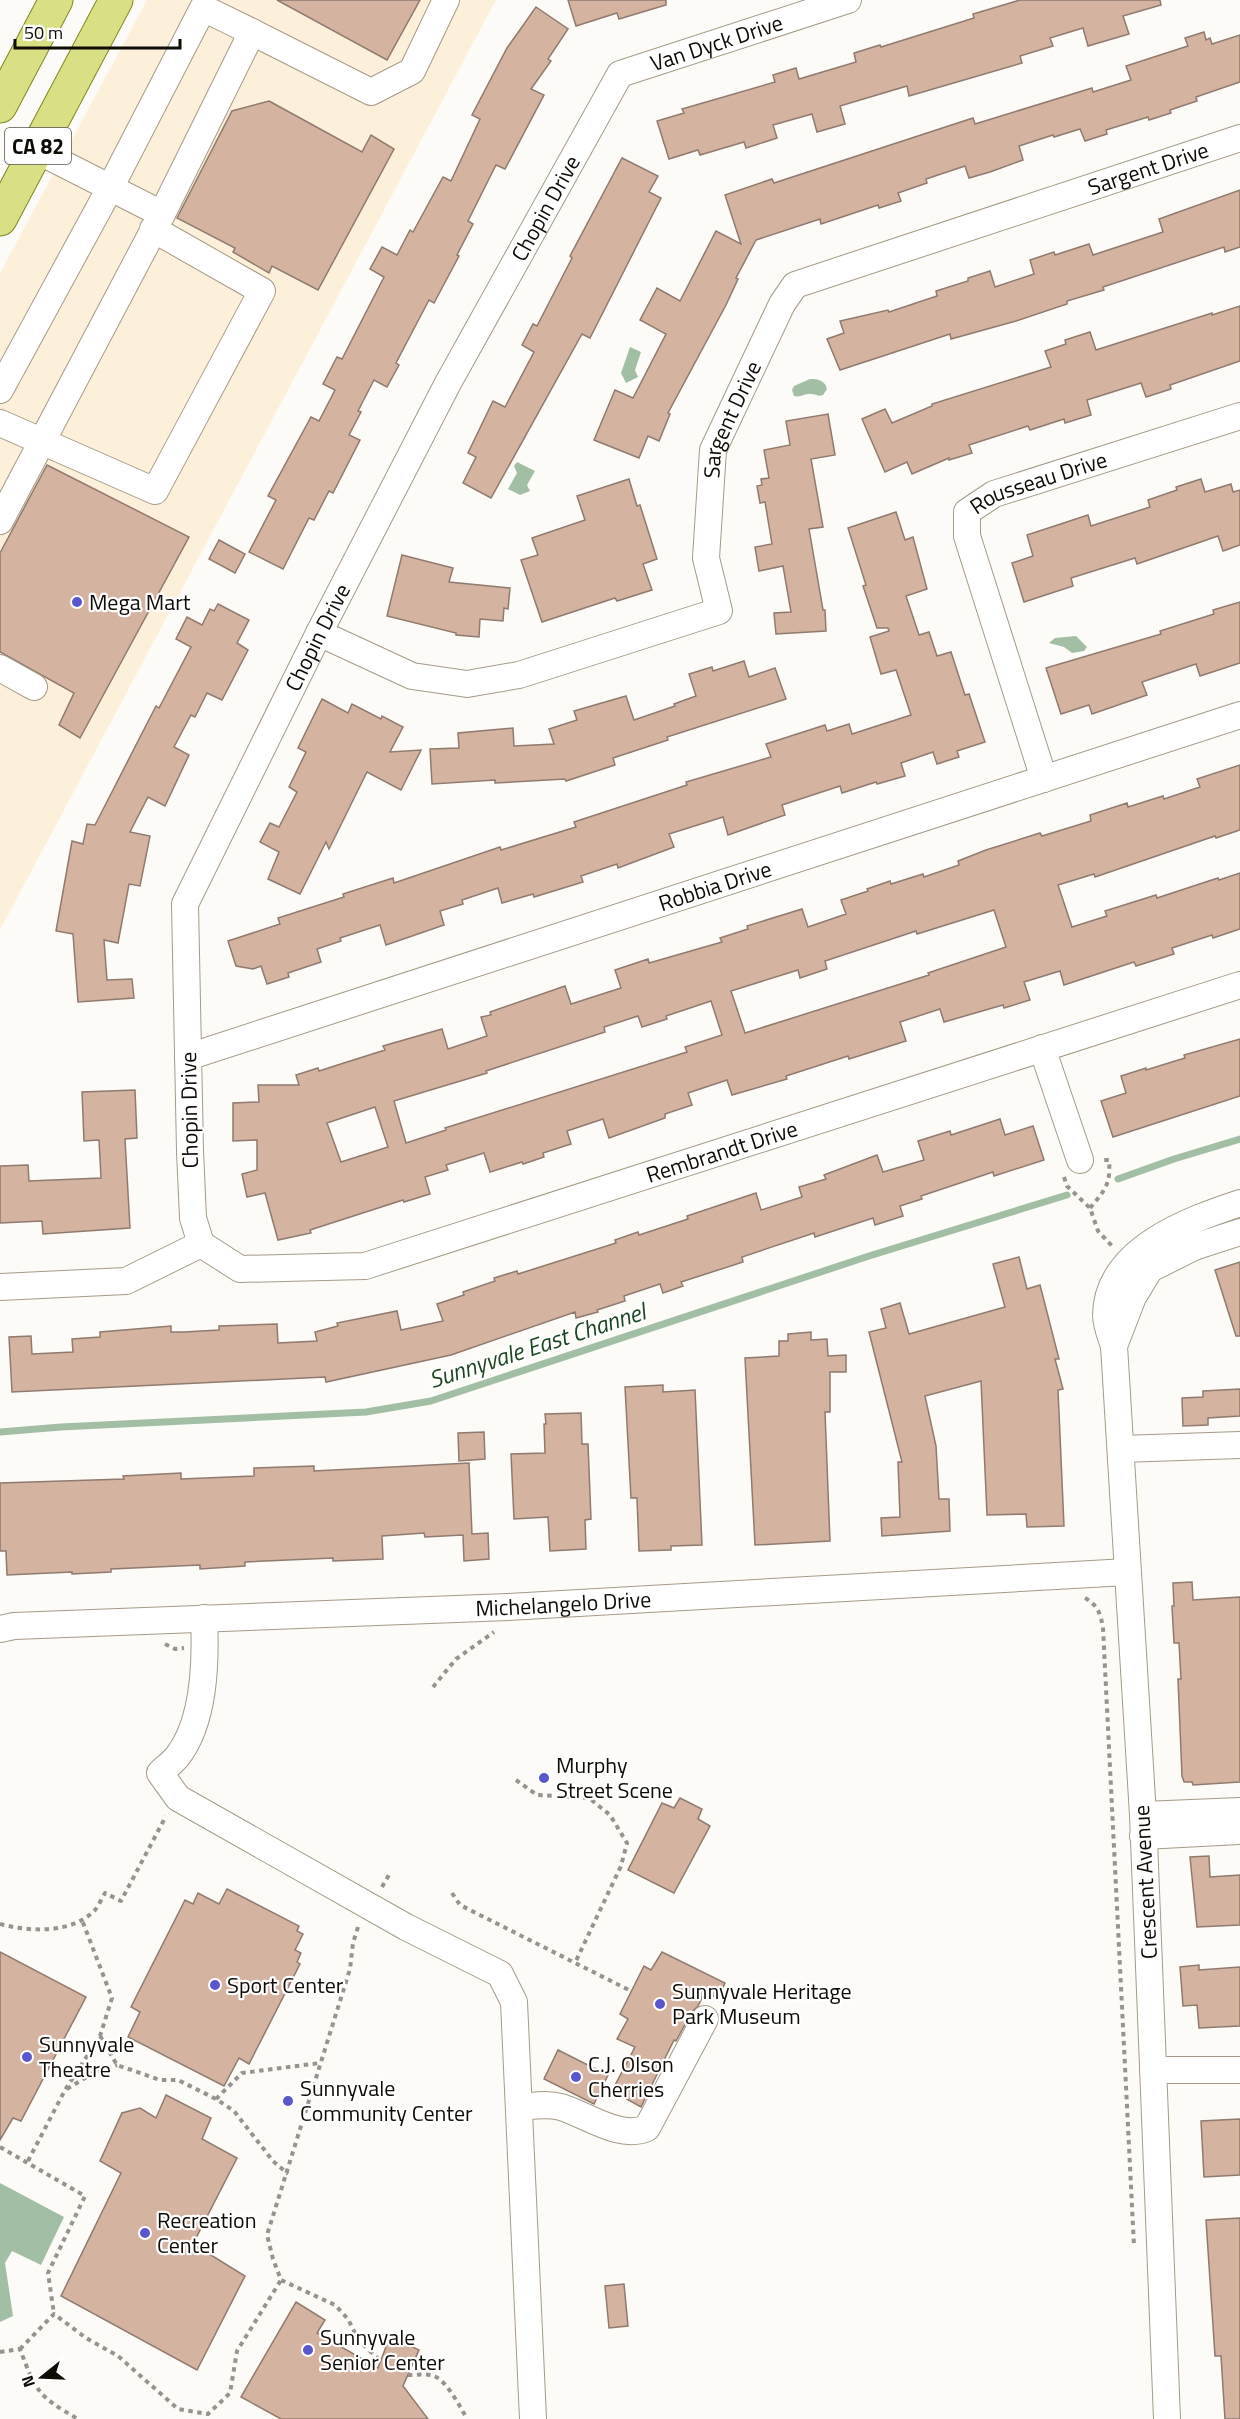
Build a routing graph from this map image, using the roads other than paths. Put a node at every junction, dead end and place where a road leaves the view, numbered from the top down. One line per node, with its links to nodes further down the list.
1 (56, 0): 8 (main road, CA 82)
2 (116, 0): 10 (main road, CA 82)
3 (446, 0): 6 (street)
4 (848, 0): 7 (street, Van Dyck Drive)
5 (205, 4): 6 (street); 11 (street)
6 (252, 32): 13 (street)
7 (620, 74): 20 (street, Chopin Drive)
8 (0, 106)
9 (1240, 138): 20 (street, Sargent Drive)
10 (36, 150): 11 (street); 12 (main road, CA 82)
11 (110, 188): 13 (street); 14 (street)
12 (0, 219)
13 (158, 221): 17 (street); 17 (street)
14 (0, 390)
15 (1240, 416): 24 (street, Rousseau Drive)
16 (0, 423): 17 (street)
17 (42, 442): 18 (street)
18 (7, 489): 19 (street)
19 (0, 521)
20 (319, 633): 27 (street, Chopin Drive)
21 (0, 668): 22 (street)
22 (34, 687)
23 (1240, 715): 24 (street, Robbia Drive)
24 (1044, 779): 27 (street, Robbia Drive)
25 (1240, 985): 26 (street, Rembrandt Drive)
26 (1042, 1048): 28 (street); 31 (street, Rembrandt Drive)
27 (188, 1057): 31 (street, Chopin Drive)
28 (1080, 1160)
29 (1240, 1203): 32 (street)
30 (1240, 1232): 32 (street)
31 (201, 1244): 33 (street)
32 (1142, 1263): 35 (street, Crescent Avenue)
33 (0, 1287)
34 (1240, 1445): 35 (street)
35 (1121, 1449): 36 (street, Crescent Avenue)
36 (1126, 1572): 37 (street, Michelangelo Drive); 40 (street, Crescent Avenue)
37 (204, 1618): 38 (street, Michelangelo Drive); 45 (street)
38 (0, 1629)
39 (1240, 1811): 40 (street)
40 (1143, 1826): 41 (street); 43 (street, Crescent Avenue)
41 (1240, 1832)
42 (705, 2019): 45 (street)
43 (1153, 2070): 44 (street); 47 (street, Crescent Avenue)
44 (1240, 2070)
45 (519, 2107): 46 (street)
46 (533, 2419)
47 (1167, 2419)

